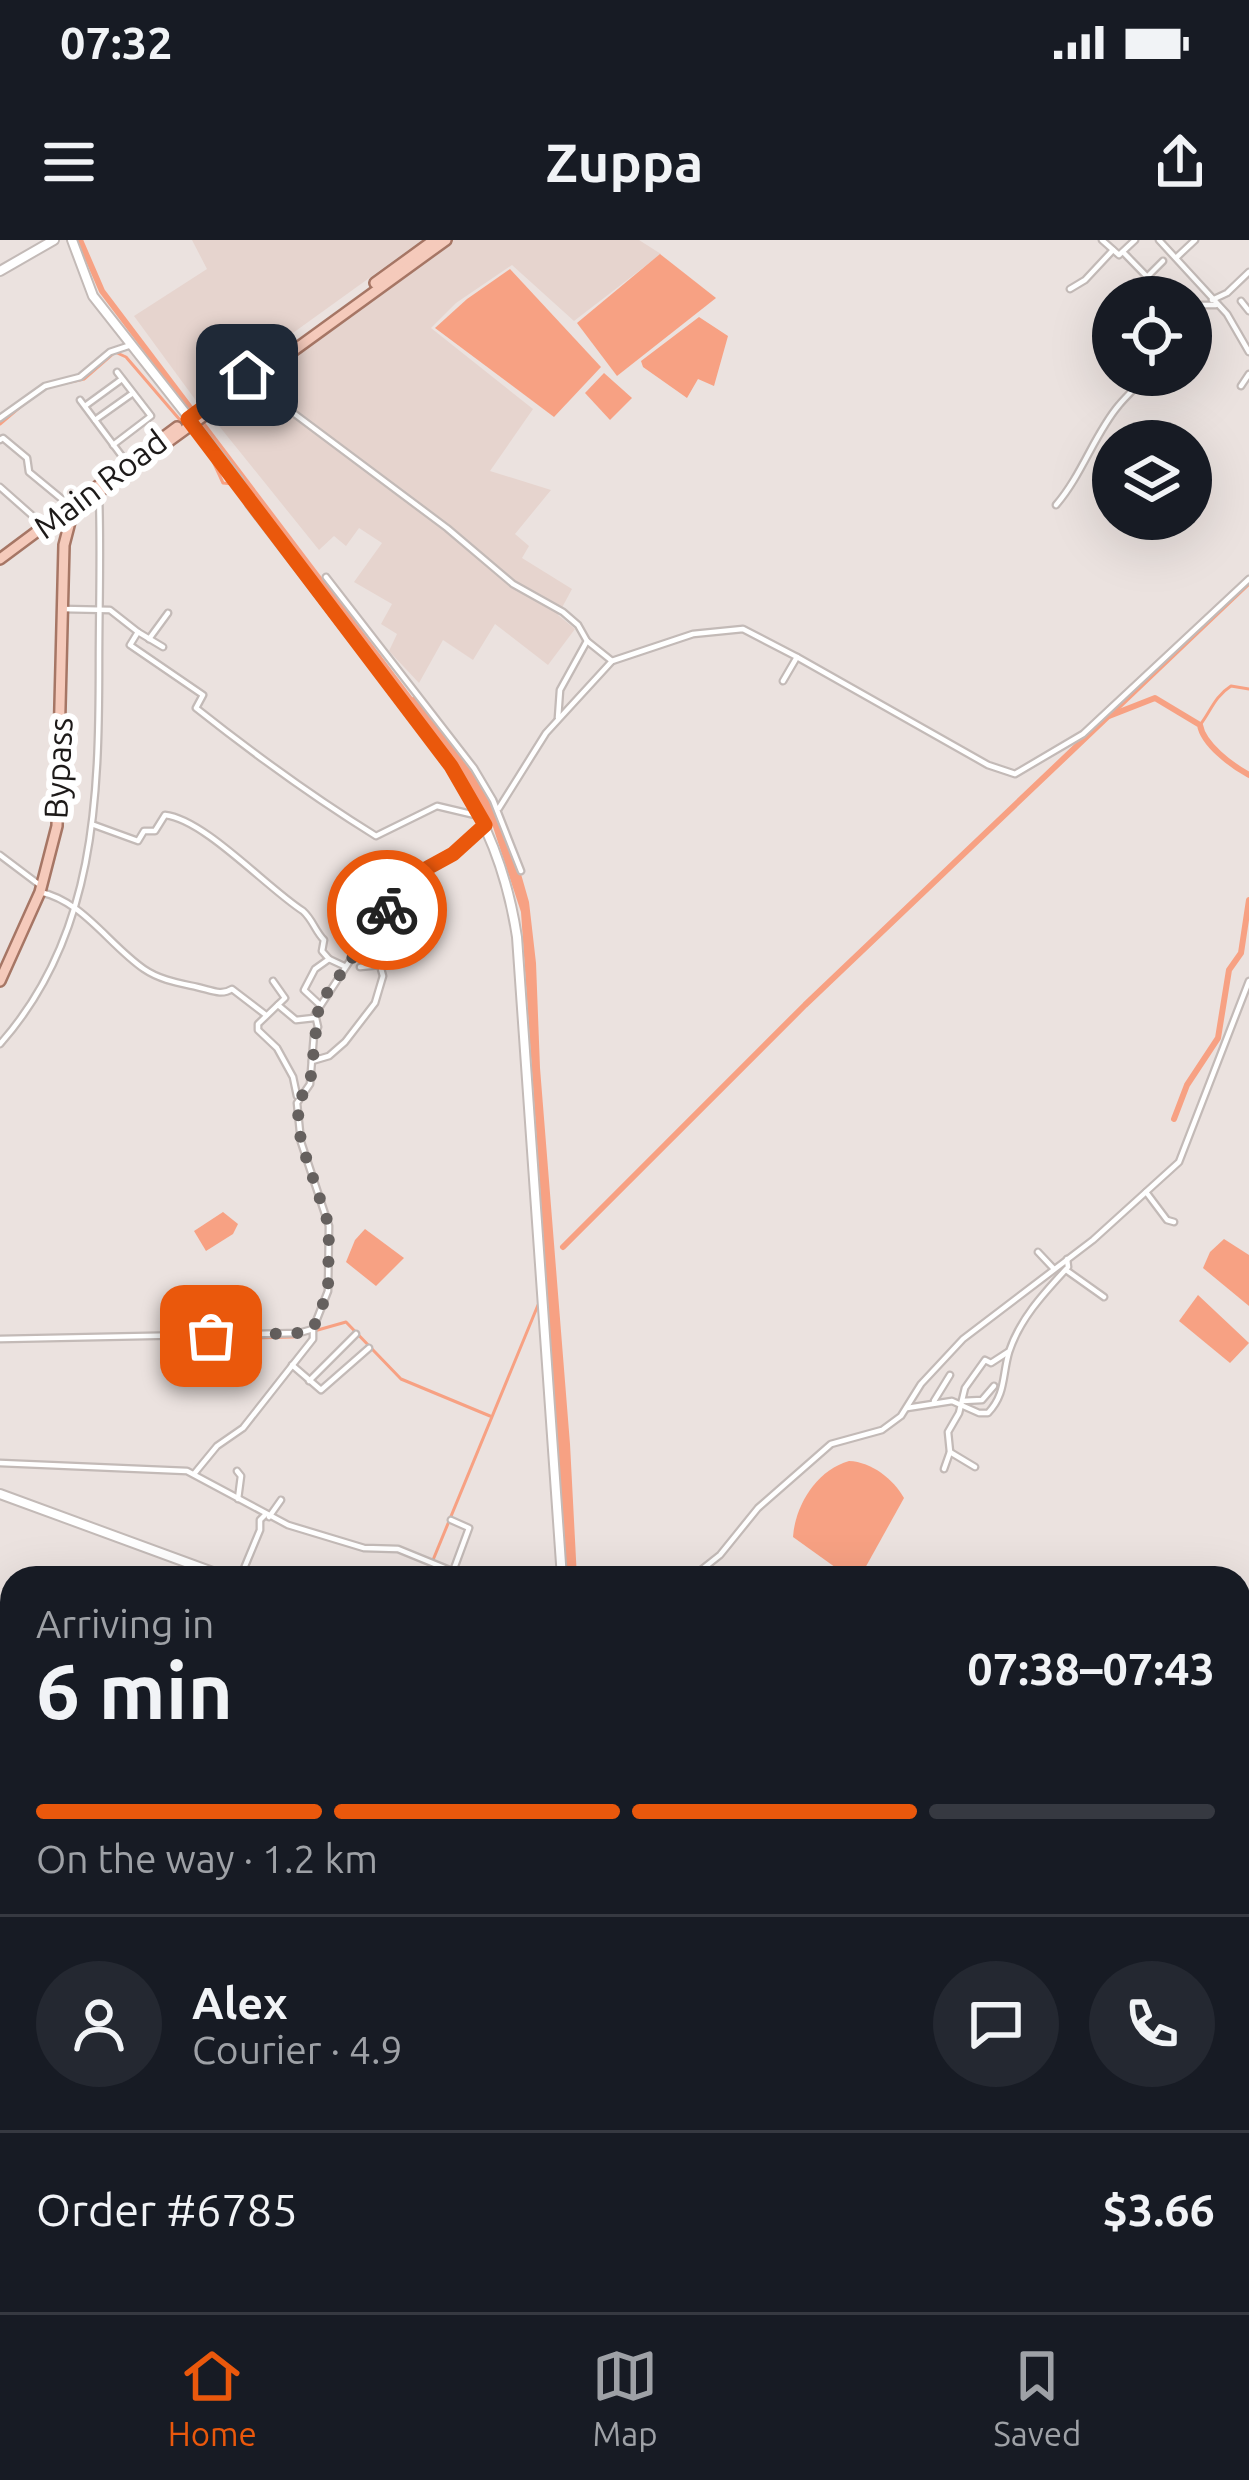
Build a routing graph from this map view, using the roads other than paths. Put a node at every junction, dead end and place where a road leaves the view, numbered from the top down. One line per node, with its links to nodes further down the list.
1 (54, 240): 13 (main road)
2 (72, 240): 21 (main road)
3 (434, 240): 29 (main road, Main Road)
4 (446, 240): 24 (main road, Main Road)
5 (1102, 240): 9 (street)
6 (1135, 240): 10 (street)
7 (1159, 240): 11 (street)
8 (1195, 240): 11 (street)
9 (1112, 250): 10 (street); 17 (street)
10 (1124, 253): 15 (street)
11 (1177, 257): 19 (street)
12 (1163, 261): 16 (street)
13 (0, 271)
14 (1249, 272): 19 (street)
15 (1147, 276)
16 (1149, 276)
17 (1070, 289)
18 (1241, 301): 20 (street)
19 (1214, 303): 22 (street)
20 (1249, 311)
21 (131, 345): 28 (street); 29 (main road)
22 (1249, 352)
23 (1249, 374): 25 (street)
24 (250, 380): 29 (main road, Main Road); 48 (street)
25 (1241, 386)
26 (133, 392): 30 (street); 30 (street); 32 (street)
27 (1129, 396): 36 (street)
28 (0, 418)
29 (193, 418): 33 (main road, Main Road); 55 (main road)
30 (95, 420): 32 (street)
31 (0, 440): 37 (street)
32 (113, 445): 33 (street)
33 (129, 466): 35 (main road, Main Road); 37 (main road, Main Road)
34 (0, 487): 38 (street)
35 (94, 496): 39 (main road, Bypass); 43 (street)
36 (1056, 505)
37 (70, 506): 38 (main road, Main Road)
38 (44, 526): 39 (main road); 40 (main road, Main Road)
39 (64, 545): 44 (main road, Bypass)
40 (0, 559)
41 (326, 578): 54 (street)
42 (1249, 579): 50 (street)
43 (100, 608): 44 (street); 46 (street); 56 (street)
44 (62, 609): 59 (main road, Bypass)
45 (168, 613): 47 (street)
46 (138, 632): 47 (street); 55 (street)
47 (149, 640): 49 (street)
48 (587, 641): 51 (street); 53 (street)
49 (163, 647)
50 (797, 656): 51 (street); 52 (street)
51 (612, 661): 53 (street)
52 (783, 681)
53 (558, 719): 54 (street)
54 (497, 810): 58 (street)
55 (483, 821): 60 (street); 110 (main road)
56 (94, 825): 61 (street); 62 (street)
57 (0, 855): 59 (street)
58 (521, 871)
59 (40, 889): 61 (street); 66 (main road, Bypass)
60 (391, 905): 63 (street); 64 (street)
61 (74, 907): 71 (street); 73 (street)
62 (329, 959): 64 (street); 69 (street)
63 (380, 965): 65 (street); 74 (street)
64 (346, 967): 69 (street)
65 (360, 967)
66 (0, 980)
67 (273, 981): 70 (street)
68 (1249, 981): 76 (street)
69 (319, 1004): 72 (street)
70 (278, 1005): 71 (street); 72 (street)
71 (266, 1016): 75 (street)
72 (314, 1018): 74 (street)
73 (0, 1044)
74 (313, 1061): 75 (street)
75 (298, 1098): 83 (street)
76 (1146, 1192): 77 (street); 79 (street)
77 (1174, 1222)
78 (1038, 1252): 80 (street)
79 (1067, 1259): 80 (street); 81 (street)
80 (1054, 1269): 94 (street)
81 (1066, 1270): 82 (street); 87 (street)
82 (1104, 1297)
83 (314, 1331): 85 (street); 88 (street)
84 (356, 1334): 90 (street)
85 (0, 1339)
86 (369, 1348): 90 (street)
87 (1010, 1352): 93 (street); 93 (street)
88 (292, 1365): 90 (street); 100 (street)
89 (950, 1375): 92 (street)
90 (309, 1381)
91 (994, 1386): 93 (street)
92 (933, 1403): 93 (street); 94 (street)
93 (961, 1403): 95 (street)
94 (907, 1408): 111 (street)
95 (950, 1452): 97 (street); 98 (street)
96 (0, 1463): 100 (street)
97 (975, 1467)
98 (944, 1469)
99 (237, 1471): 102 (street)
100 (194, 1474): 102 (street)
101 (0, 1494): 106 (main road)
102 (238, 1499): 104 (street)
103 (281, 1500): 104 (street)
104 (267, 1516): 107 (street); 108 (street)
105 (451, 1520): 109 (street)
106 (196, 1566)
107 (245, 1566)
108 (435, 1566)
109 (455, 1566)
110 (561, 1566)
111 (706, 1566)

